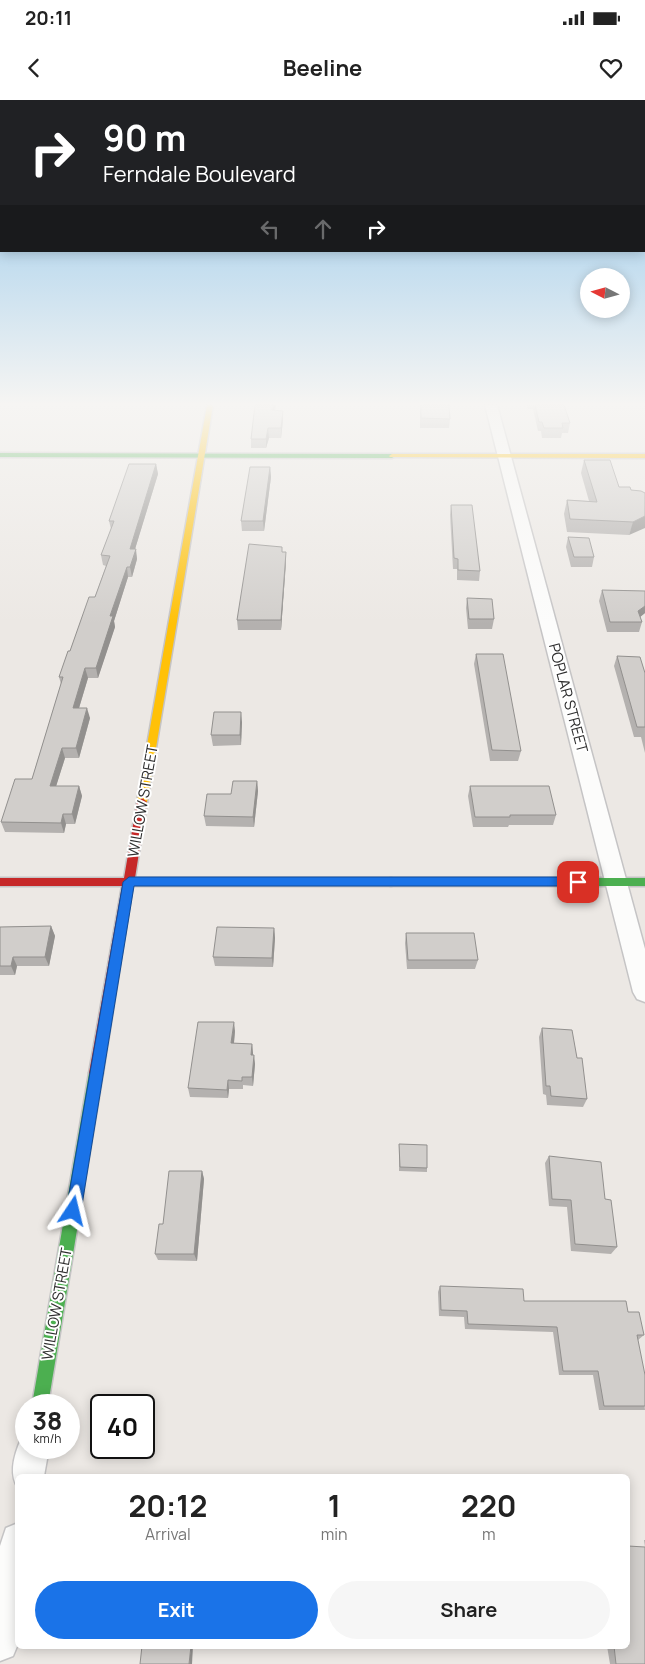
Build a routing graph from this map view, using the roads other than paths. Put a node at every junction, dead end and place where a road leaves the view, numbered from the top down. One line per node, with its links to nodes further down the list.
1 (198, 478): 4 (street, WILLOW STREET)
2 (510, 478): 5 (street, POPLAR STREET)
3 (0, 882): 4 (street)
4 (129, 882): 5 (street); 8 (street, WILLOW STREET)
5 (617, 882): 6 (street); 7 (street, POPLAR STREET)
6 (645, 882)
7 (645, 992)
8 (42, 1394)
9 (31, 1459): 10 (street)
10 (28, 1474)
11 (15, 1557): 12 (street)
12 (0, 1643)

